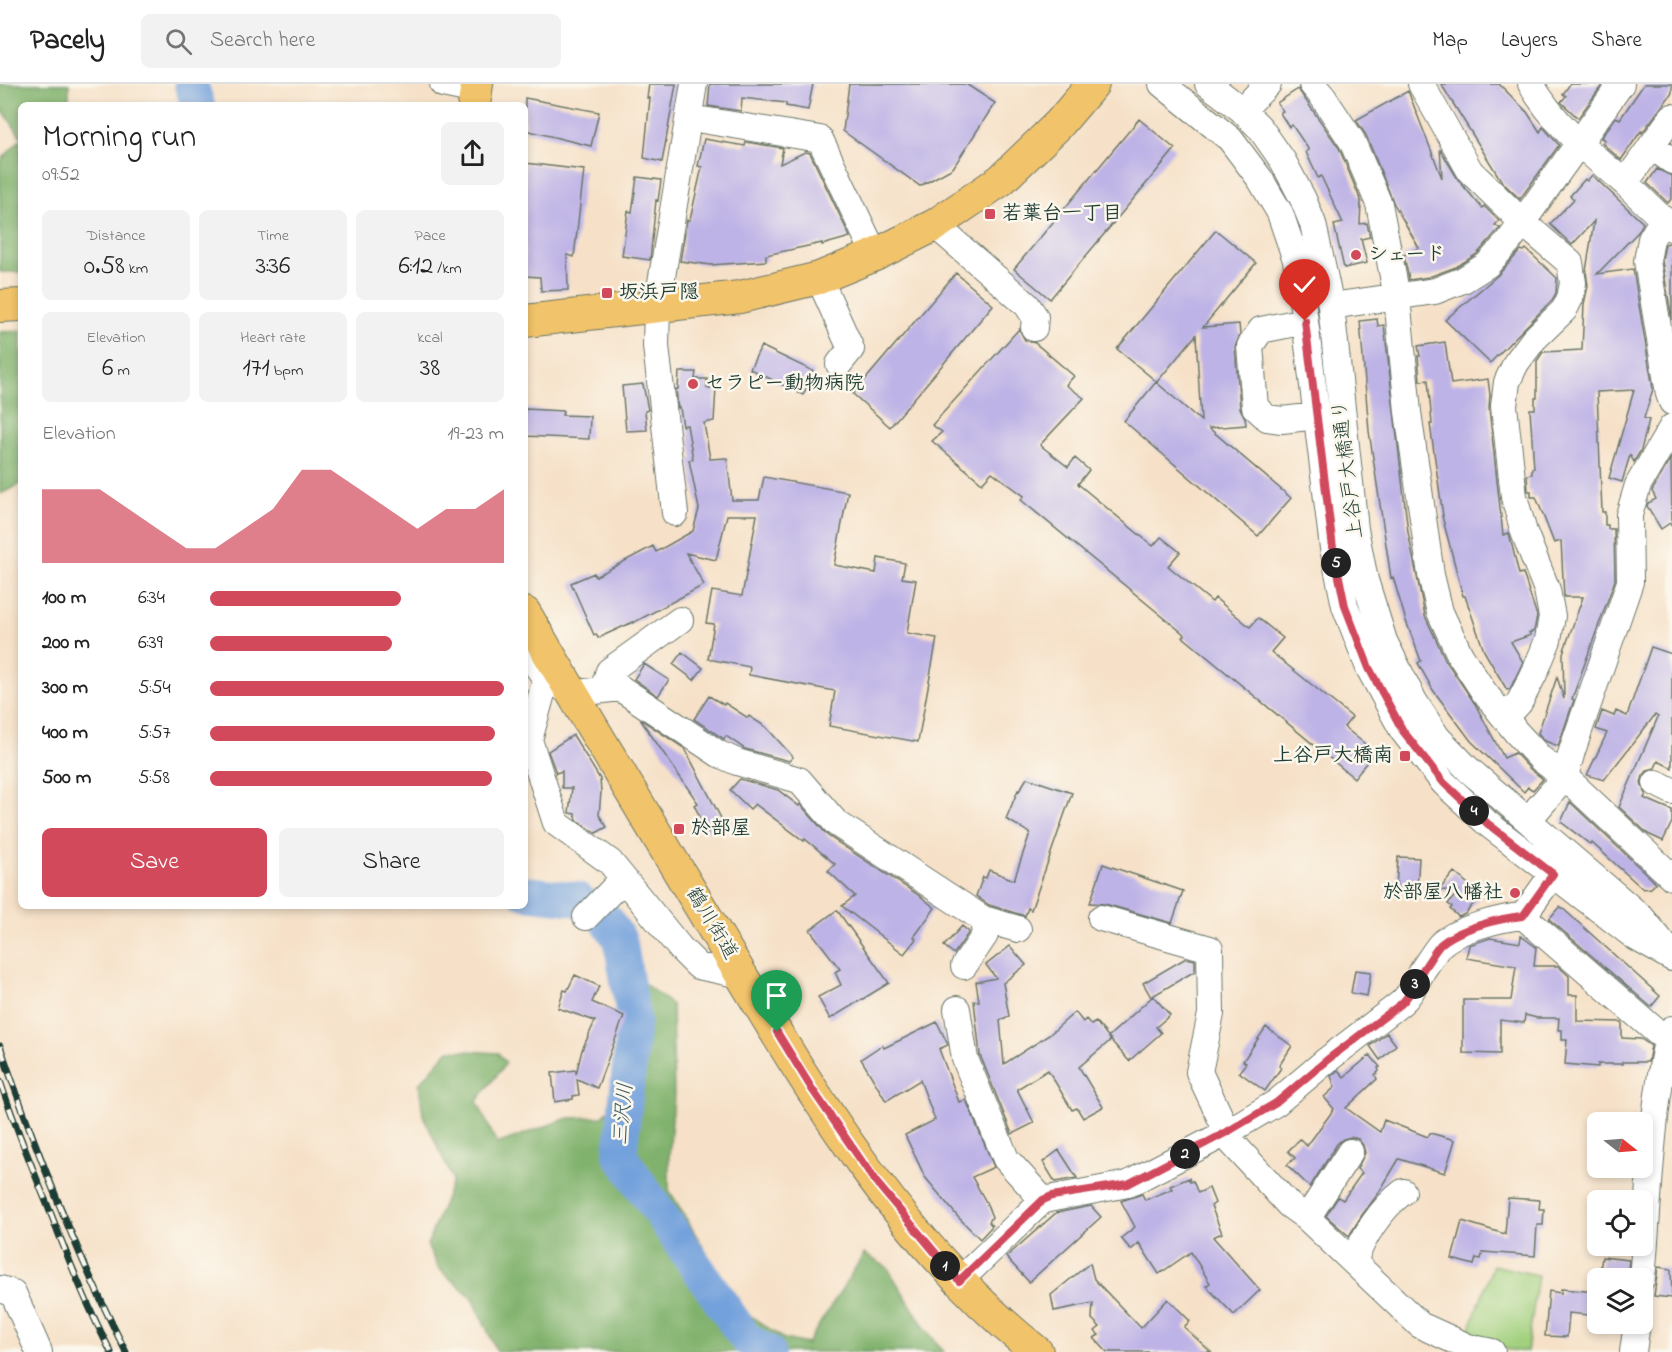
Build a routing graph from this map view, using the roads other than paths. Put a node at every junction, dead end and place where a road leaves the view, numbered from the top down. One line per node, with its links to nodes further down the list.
1 (443, 84): 11 (street)
2 (694, 84): 14 (street)
3 (1093, 84): 21 (main road)
4 (1162, 84): 30 (street, 上谷戸大橋通り)
5 (1208, 84): 12 (street, 上谷戸大橋通り)
6 (1268, 84): 12 (street)
7 (1312, 84): 24 (street)
8 (1421, 84): 19 (street)
9 (1531, 84): 15 (street)
10 (1621, 84): 15 (street)
11 (476, 93)
12 (1242, 110): 27 (street, 上谷戸大橋通り)
13 (1672, 117): 16 (street)
14 (690, 118): 22 (street); 28 (street)
15 (1578, 142): 18 (street); 19 (street)
16 (1651, 146): 17 (street); 18 (street)
17 (1672, 161)
18 (1625, 183): 20 (street)
19 (1522, 222): 24 (street); 42 (street)
20 (1667, 224): 33 (street)
21 (935, 225): 22 (main road); 31 (street)
22 (875, 255): 23 (main road)
23 (819, 278): 28 (main road); 32 (street)
24 (1397, 297): 27 (street); 42 (street)
25 (18, 305): 26 (main road)
26 (0, 306)
27 (1331, 306): 44 (street, 上谷戸大橋通り)
28 (657, 307): 29 (main road); 36 (street)
29 (528, 321)
30 (1305, 321): 34 (street, 上谷戸大橋通り); 34 (street)
31 (1034, 328)
32 (839, 364)
33 (1672, 402)
34 (1317, 416): 45 (street, 上谷戸大橋通り)
35 (1672, 427): 43 (street)
36 (675, 513)
37 (528, 617): 41 (main road, 鶴川街道)
38 (680, 620): 41 (street)
39 (528, 653): 40 (street)
40 (546, 679): 41 (street); 47 (street)
41 (588, 693): 51 (street); 55 (main road, 鶴川街道)
42 (1505, 718): 43 (street)
43 (1565, 777): 44 (street); 46 (street)
44 (1528, 820): 53 (street, 上谷戸大橋通り)
45 (1553, 874): 49 (street); 53 (street, 上谷戸大橋通り)
46 (1672, 877)
47 (616, 886): 48 (street); 55 (street)
48 (586, 916)
49 (1523, 916): 57 (street); 58 (street)
50 (1101, 918): 58 (street)
51 (983, 919): 52 (street); 54 (street)
52 (1018, 929)
53 (1672, 956)
54 (964, 966)
55 (741, 975): 65 (main road, 鶴川街道)
56 (957, 1009): 61 (street)
57 (1670, 1033): 64 (street)
58 (1226, 1133): 61 (street); 62 (street)
59 (1350, 1152): 62 (street)
60 (1403, 1192): 63 (street)
61 (1043, 1200): 65 (street)
62 (1307, 1218): 63 (street)
63 (1354, 1262): 70 (street)
64 (1643, 1268)
65 (959, 1281): 69 (main road, 鶴川街道)
66 (0, 1289): 68 (street)
67 (1635, 1334): 71 (street)
68 (39, 1352)
69 (1037, 1352)
70 (1492, 1352)
71 (1633, 1352)

